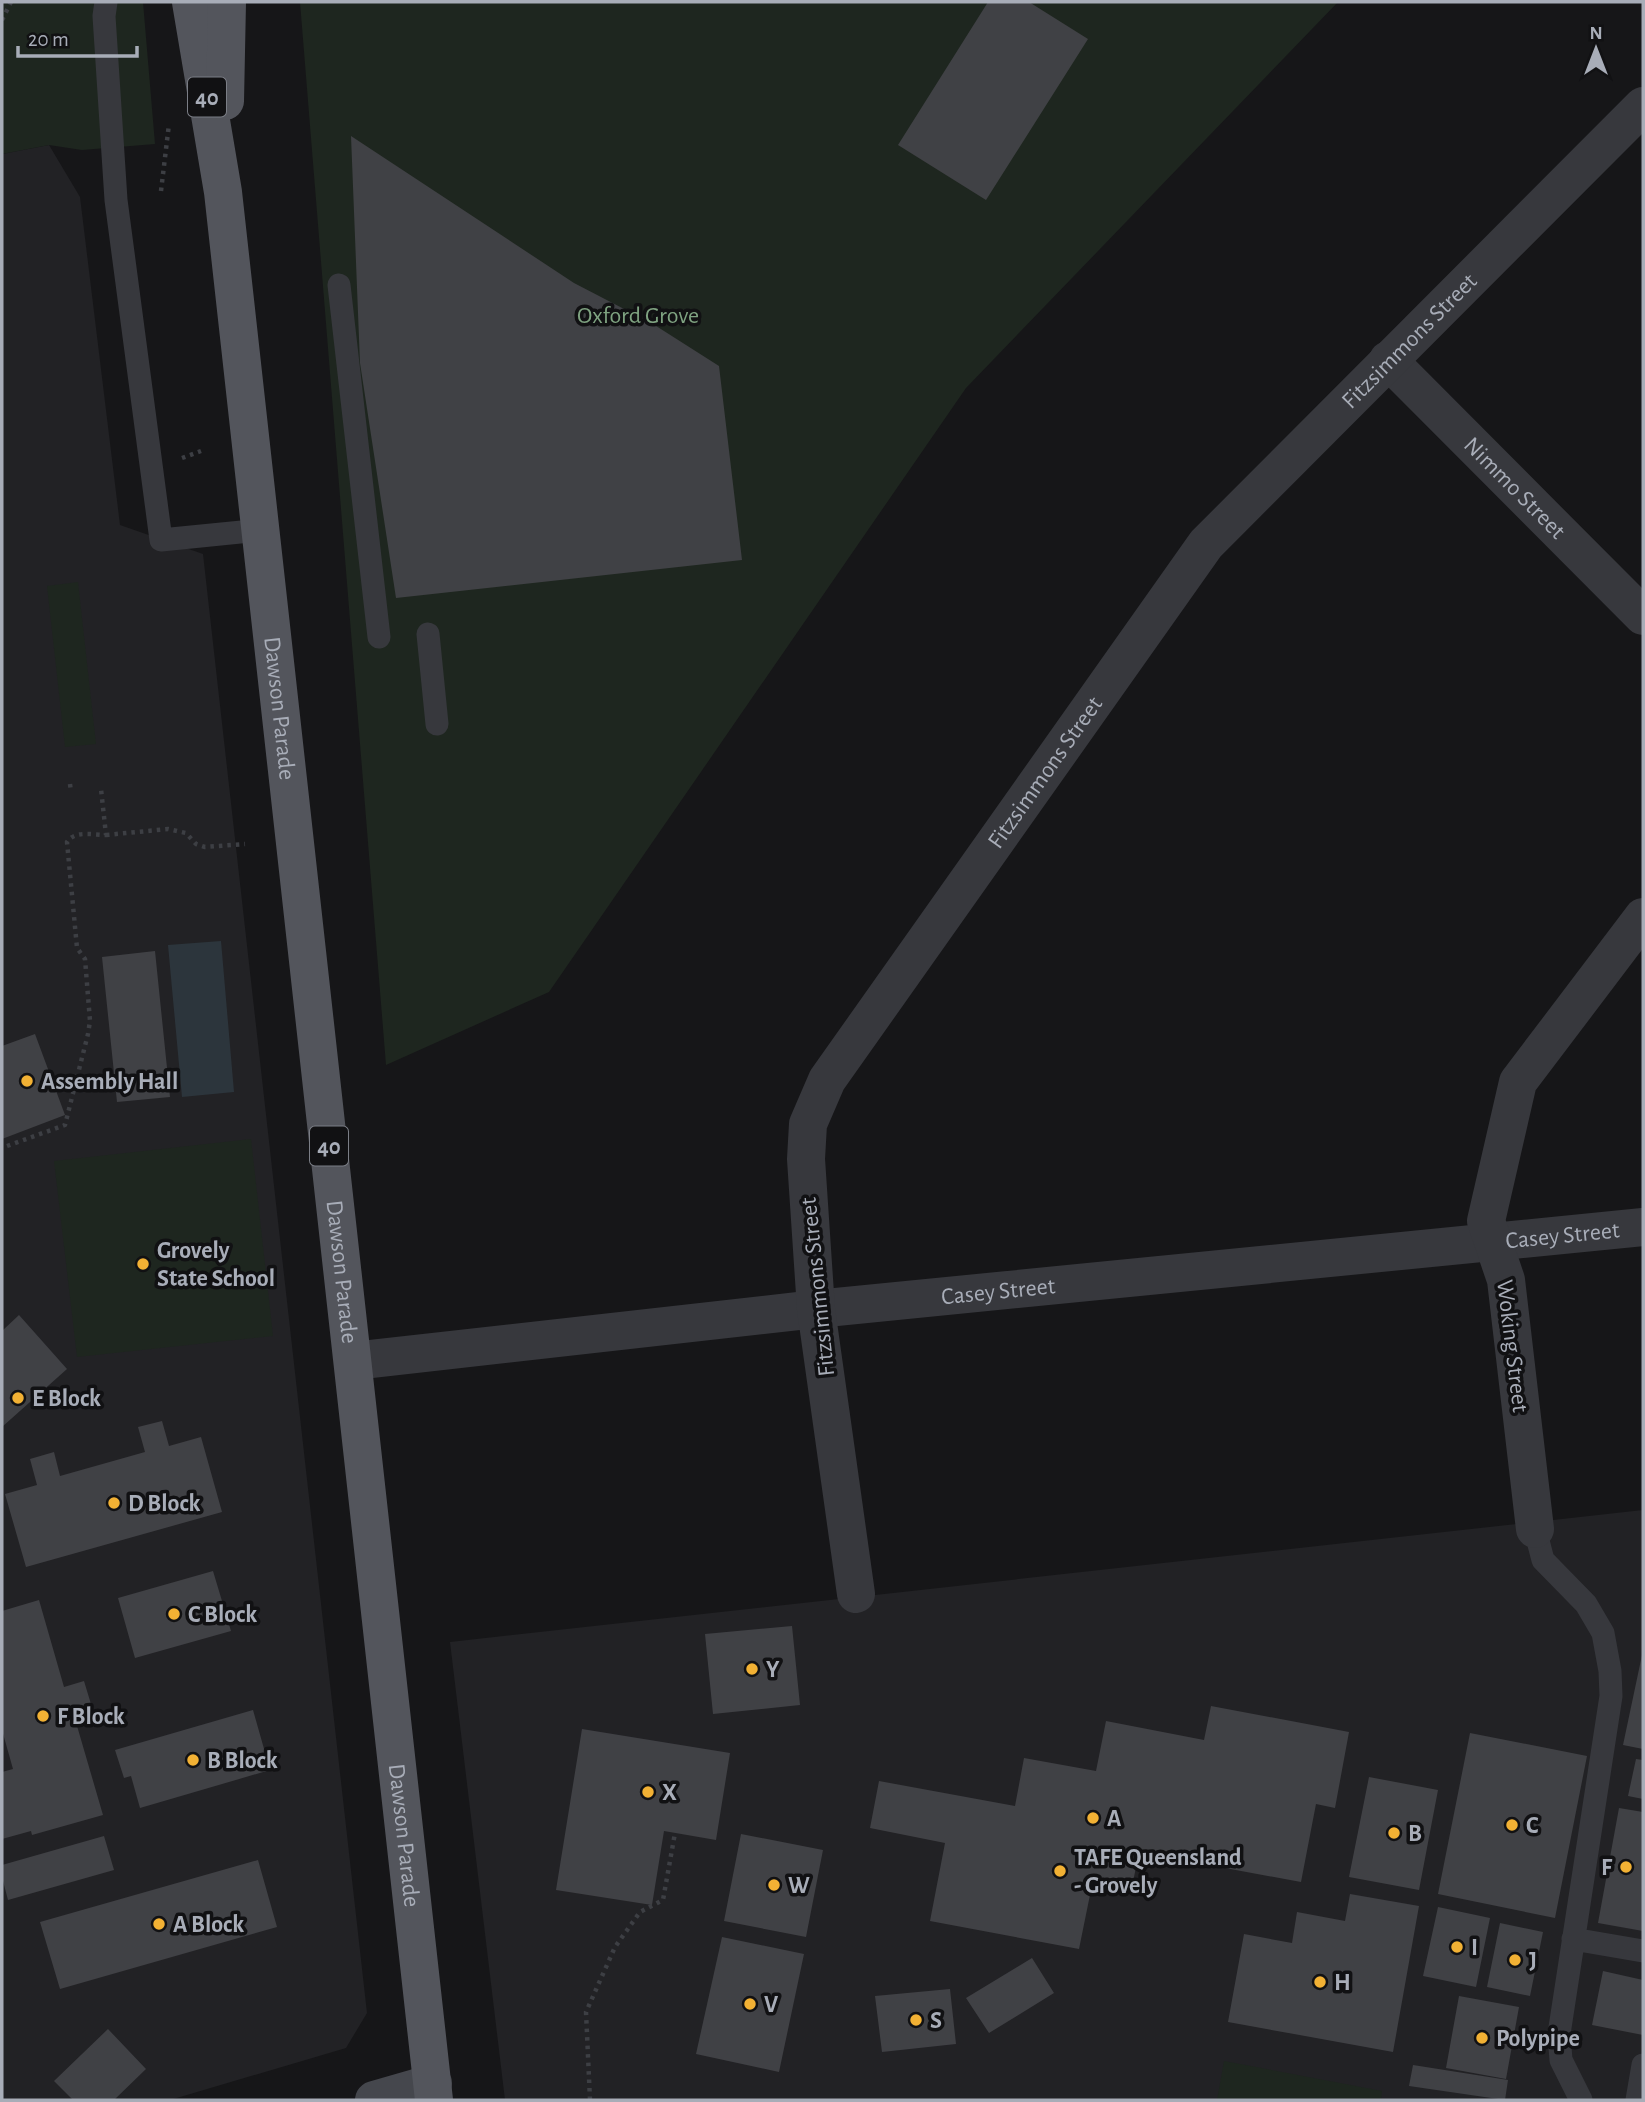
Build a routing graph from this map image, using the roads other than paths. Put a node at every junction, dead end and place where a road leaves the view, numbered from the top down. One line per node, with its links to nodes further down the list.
1 (106, 2): 8 (lane)
2 (191, 2): 5 (main road, Dawson Parade / 40)
3 (227, 2): 5 (main road, Dawson Parade / 40)
4 (1643, 106): 7 (street, Fitzsimmons Street)
5 (223, 192): 8 (main road, Dawson Parade / 40)
6 (339, 285): 11 (lane)
7 (1388, 360): 9 (street, Nimmo Street); 16 (street, Fitzsimmons Street)
8 (261, 530): 17 (main road, Dawson Parade / 40)
9 (1643, 616)
10 (428, 634): 12 (lane)
11 (379, 637)
12 (437, 724)
13 (1643, 917): 15 (street, Woking Street)
14 (1643, 1227): 15 (street, Casey Street)
15 (1495, 1243): 16 (street, Casey Street); 18 (street, Woking Street)
16 (816, 1309): 17 (street, Casey Street); 19 (street, Fitzsimmons Street)
17 (353, 1361): 23 (main road, Dawson Parade / 40)
18 (1535, 1529): 20 (lane)
19 (856, 1594)
20 (1573, 1939): 21 (lane); 25 (lane)
21 (1643, 1951)
22 (1643, 2065): 26 (lane)
23 (434, 2091): 24 (street)
24 (374, 2100)
25 (1581, 2100)
26 (1637, 2100)

